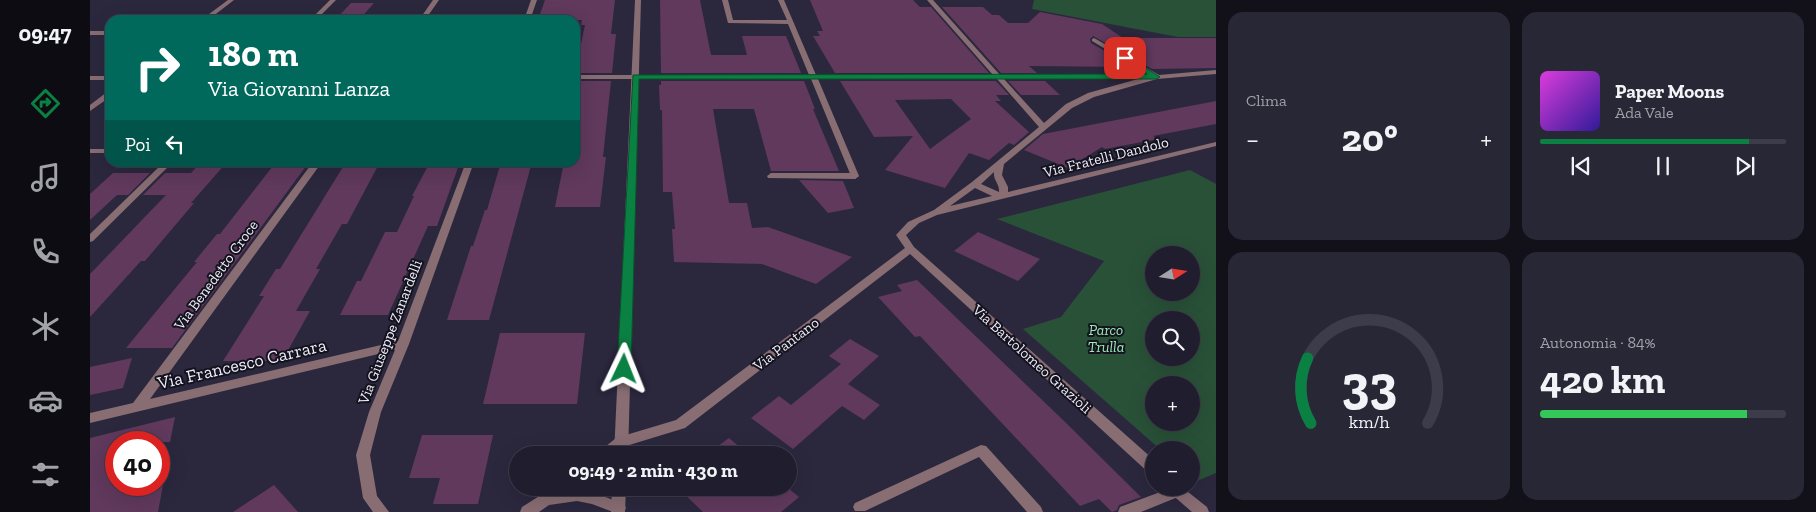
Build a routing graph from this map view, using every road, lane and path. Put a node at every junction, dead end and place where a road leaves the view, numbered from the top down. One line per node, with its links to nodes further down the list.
1 (231, 0): 9 (street)
2 (333, 0): 10 (street)
3 (436, 0): 11 (street)
4 (534, 0): 12 (street)
5 (638, 0): 20 (street)
6 (725, 0): 13 (street)
7 (781, 0): 13 (street)
8 (930, 0): 19 (street)
9 (211, 15)
10 (318, 15)
11 (426, 15)
12 (529, 15)
13 (791, 22): 18 (street)
14 (90, 33): 15 (street)
15 (105, 33)
16 (1094, 40): 21 (street)
17 (1216, 72): 21 (street)
18 (813, 76): 19 (street); 20 (street); 35 (street)
19 (998, 76): 21 (street); 27 (street)
20 (636, 77): 24 (street); 44 (street)
21 (1156, 77): 27 (street)
22 (90, 78): 23 (street)
23 (105, 78)
24 (580, 78)
25 (105, 98): 26 (street)
26 (90, 109)
27 (1043, 127): 31 (street)
28 (1216, 144): 37 (street, Via Fratelli Dandolo)
29 (90, 151): 30 (street)
30 (105, 151)
31 (1000, 163): 36 (street); 37 (street)
32 (163, 167): 39 (street)
33 (314, 167): 42 (street, Via Benedetto Croce)
34 (468, 167): 41 (street, Via Giuseppe Zanardelli)
35 (771, 176)
36 (975, 184): 37 (street); 38 (street)
37 (1003, 196): 38 (street)
38 (934, 213): 40 (street)
39 (90, 239)
40 (910, 249): 45 (street, Via Pantano); 46 (street, Via Bartolomeo Grazioli)
41 (403, 344): 42 (street, Via Francesco Carrara); 54 (street, Via Giuseppe Zanardelli)
42 (138, 406): 43 (street, Via Francesco Carrara)
43 (90, 418)
44 (621, 446)
45 (628, 446)
46 (1145, 461)
47 (552, 496): 51 (street)
48 (619, 496): 53 (street)
49 (1160, 496): 57 (street)
50 (1184, 496): 58 (street)
51 (548, 499): 53 (street); 55 (street)
52 (860, 507): 56 (street)
53 (619, 510)
54 (382, 512)
55 (527, 512)
56 (1036, 512)
57 (1125, 512)
58 (1202, 512)

